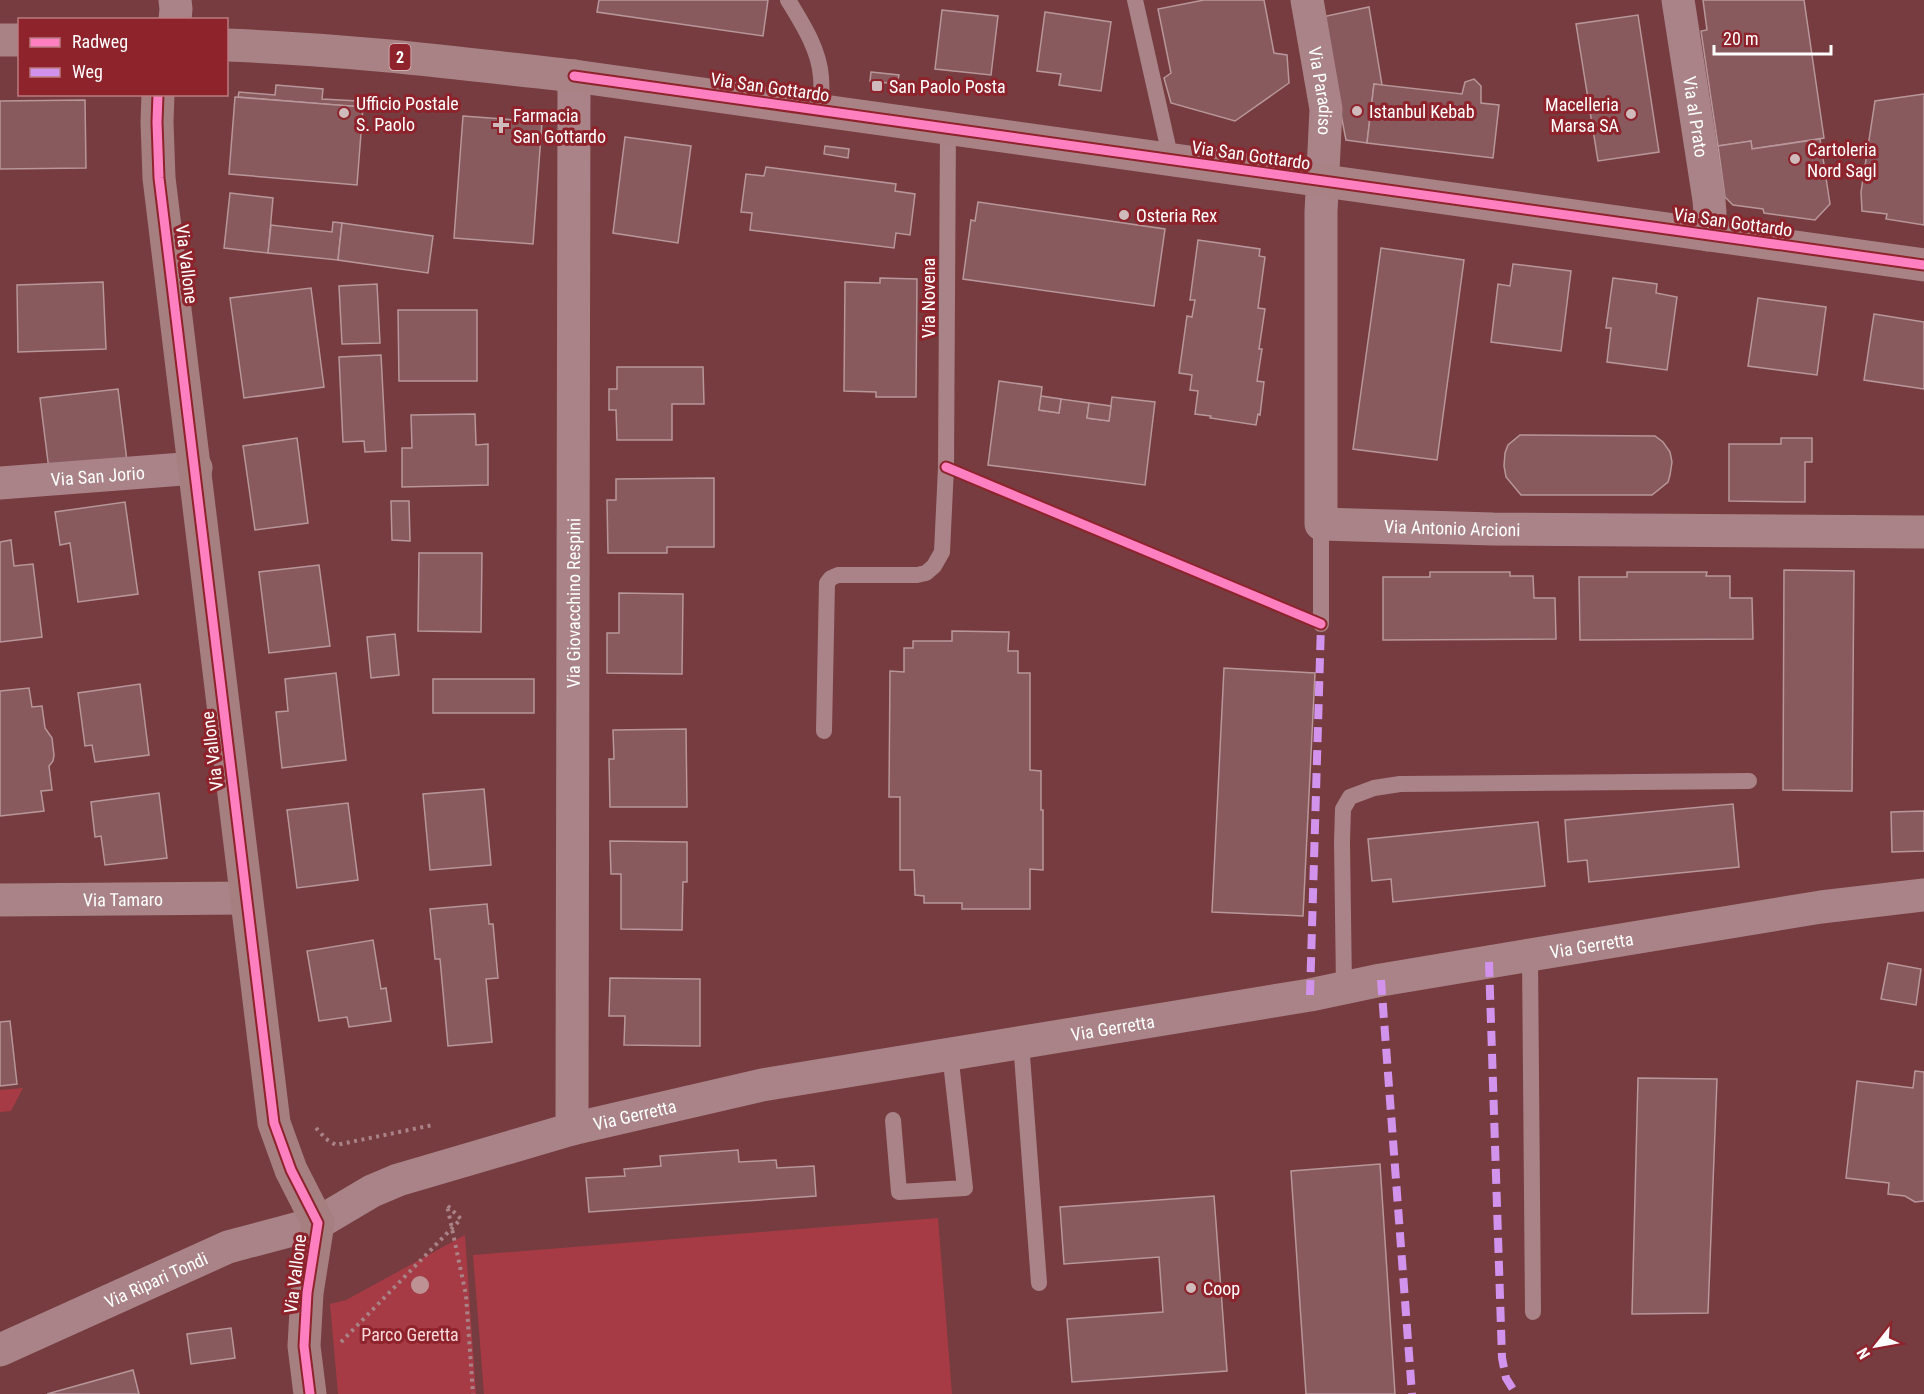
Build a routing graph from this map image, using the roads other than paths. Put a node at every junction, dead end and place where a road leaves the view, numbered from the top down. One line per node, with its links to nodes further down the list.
1 (175, 0): 6 (street)
2 (788, 0): 12 (lane)
3 (1135, 0): 14 (lane)
4 (1306, 0): 15 (street, Via Paradiso)
5 (1678, 0): 16 (street, Via al Prato)
6 (175, 18)
7 (18, 39): 8 (main road)
8 (0, 40)
9 (228, 45): 10 (main road, Via San Gottardo / 2)
10 (574, 76): 12 (main road, Via San Gottardo / 2); 33 (street, Via Giovacchino Respini)
11 (158, 96): 18 (street, Via Vallone)
12 (820, 110): 13 (main road, Via San Gottardo / 2)
13 (948, 129): 14 (main road, Via San Gottardo / 2); 23 (lane, Via Novena)
14 (1171, 160): 15 (main road, Via San Gottardo / 2)
15 (1323, 181): 16 (main road, Via San Gottardo / 2); 20 (street)
16 (1708, 235): 17 (main road, Via San Gottardo / 2)
17 (1924, 265)
18 (196, 468): 19 (street, Via San Jorio); 26 (street, Via Vallone)
19 (0, 483)
20 (1321, 524): 21 (street, Via Antonio Arcioni); 22 (lane)
21 (1924, 532)
22 (1321, 624)
23 (824, 731)
24 (1749, 781): 29 (lane)
25 (1924, 895): 28 (street, Via Gerretta)
26 (246, 898): 27 (street, Via Tamaro); 34 (street, Via Vallone)
27 (0, 900)
28 (1530, 955): 29 (street, Via Gerretta); 36 (lane)
29 (1344, 987): 30 (street, Via Gerretta)
30 (1021, 1042): 31 (street, Via Gerretta); 35 (lane)
31 (950, 1053): 32 (lane); 33 (street, Via Gerretta)
32 (893, 1120)
33 (572, 1129): 34 (street, Via Gerretta)
34 (318, 1223): 37 (street, Via Ripari Tondi); 38 (street, Via Vallone)
35 (1039, 1283)
36 (1533, 1312)
37 (0, 1350)
38 (310, 1394)

